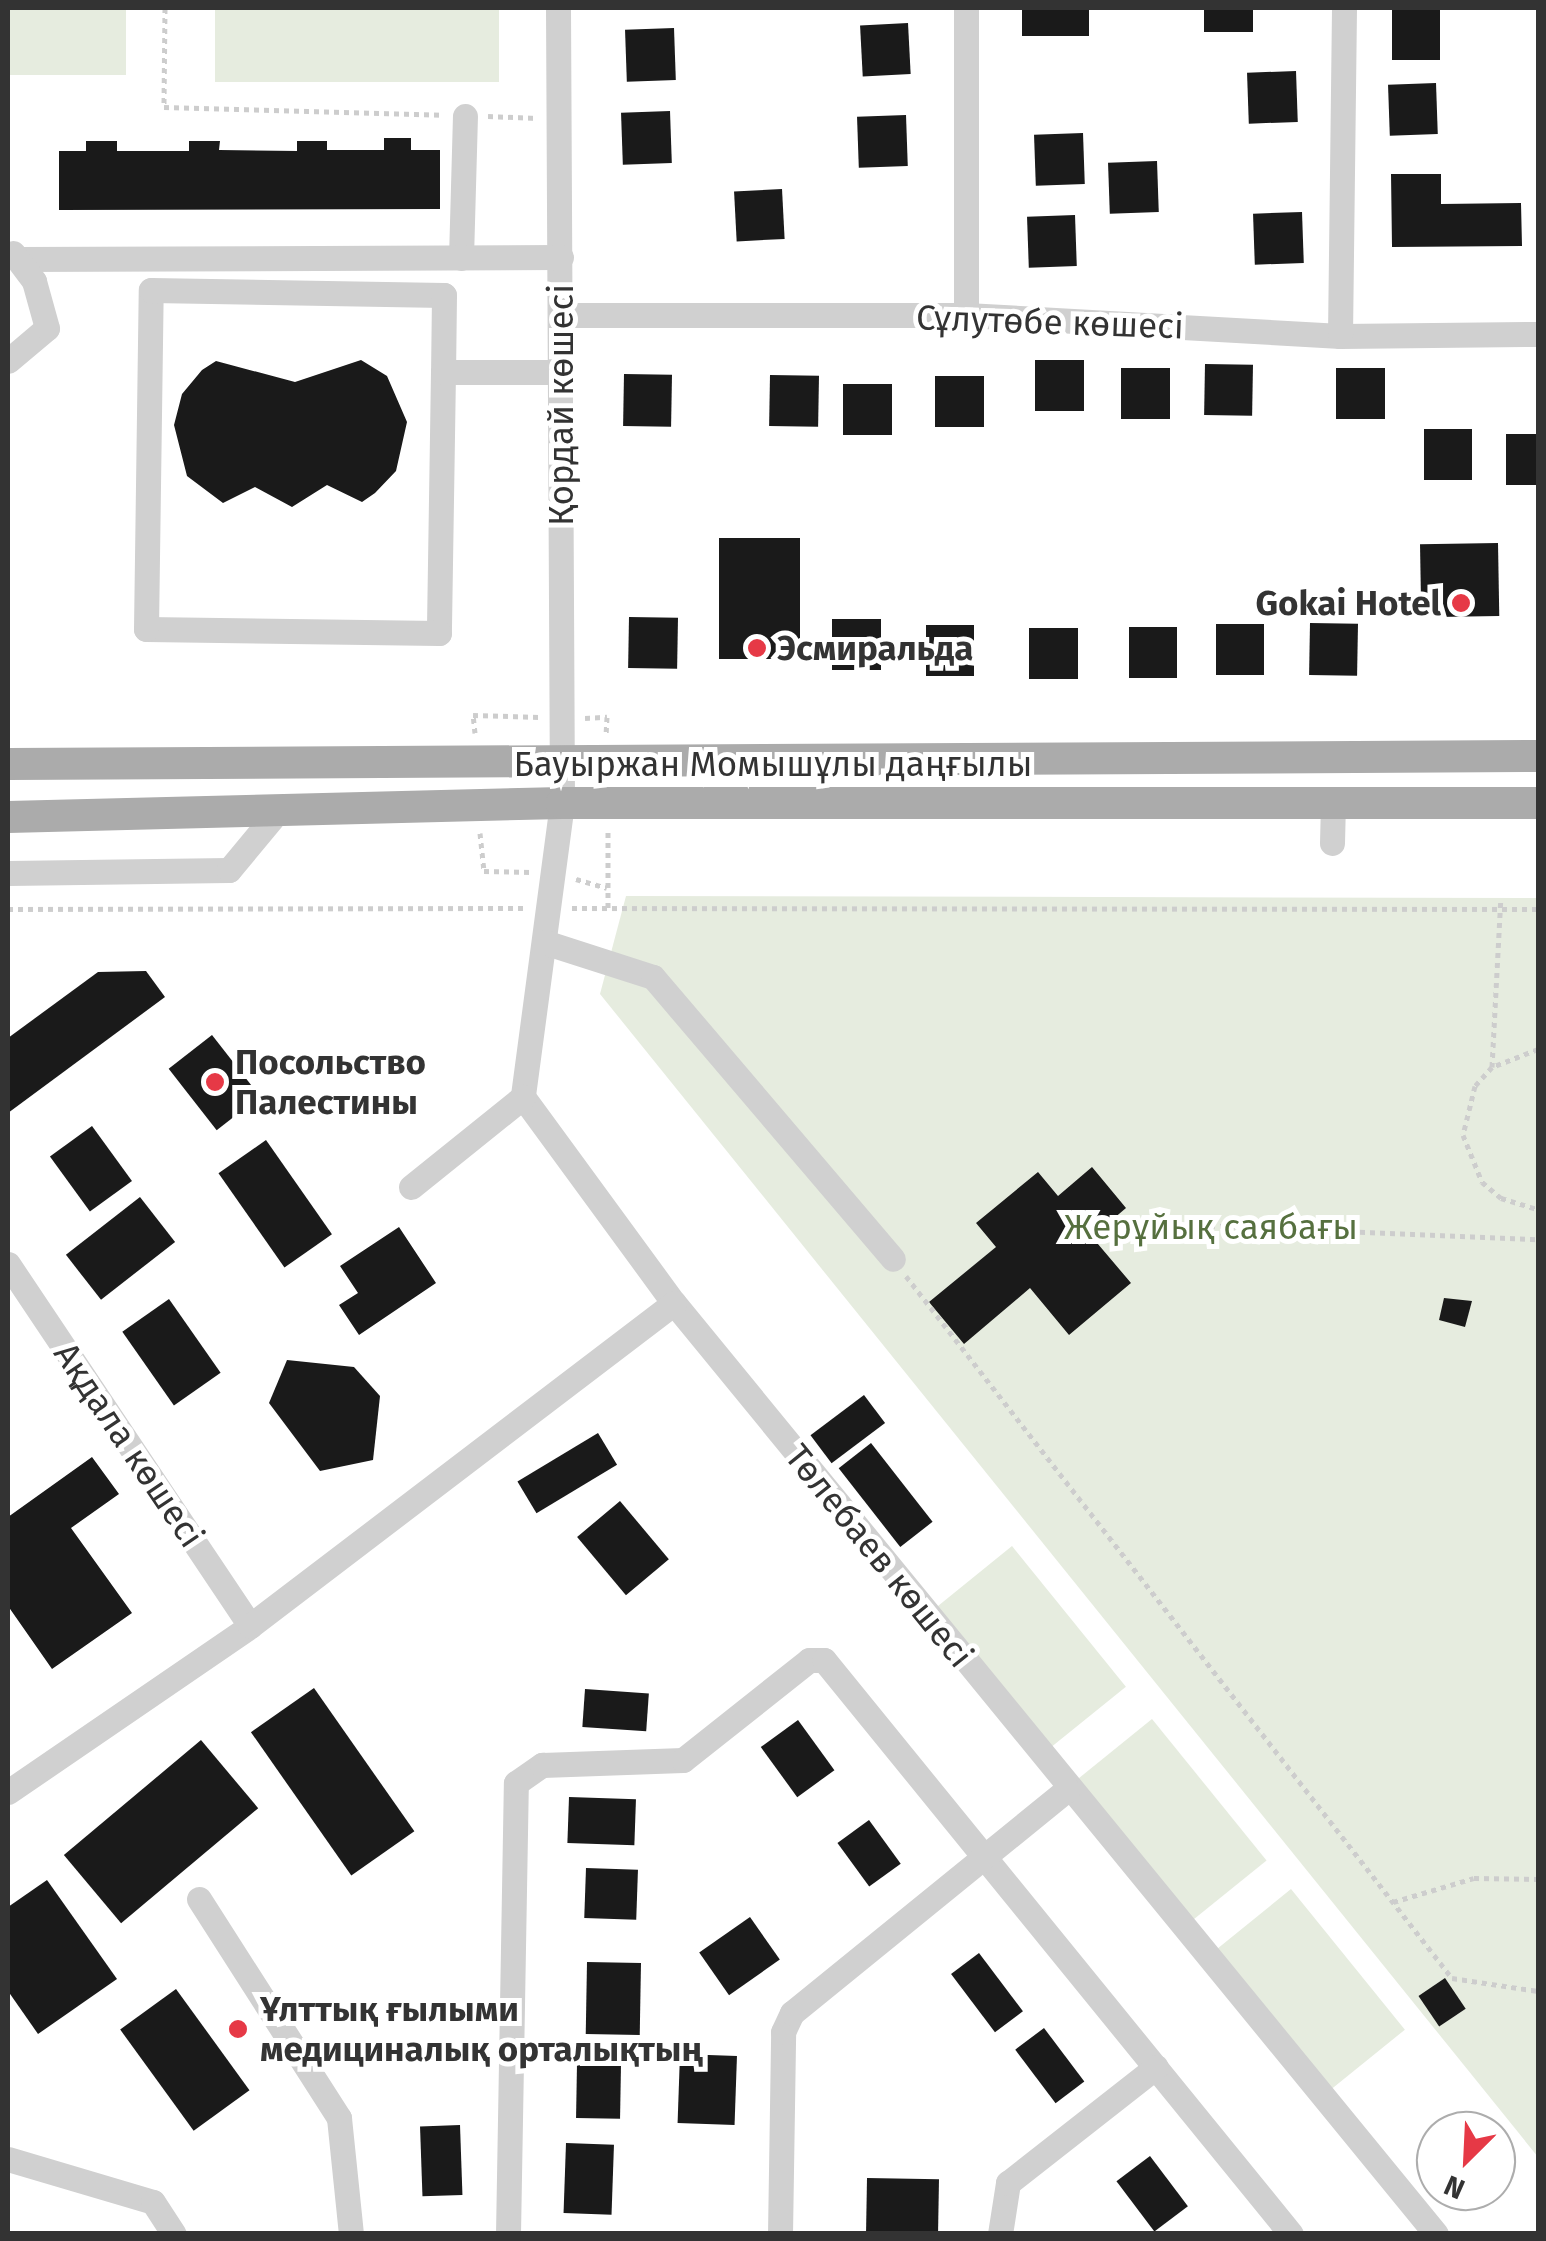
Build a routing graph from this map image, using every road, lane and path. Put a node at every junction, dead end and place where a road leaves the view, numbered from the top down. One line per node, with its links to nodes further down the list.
1 (165, 8): 5 (path)
2 (558, 8): 6 (street, Қордай көшесі)
3 (966, 8): 11 (street)
4 (1344, 8): 13 (street)
5 (465, 116): 6 (path); 9 (street)
6 (560, 118): 8 (street, Қордай көшесі)
7 (13, 253): 9 (street); 14 (street)
8 (561, 257): 9 (street); 10 (street, Қордай көшесі)
9 (462, 258)
10 (561, 315): 11 (street, Сұлутөбе көшесі); 16 (street, Қордай көшесі)
11 (966, 315): 13 (street, Сұлутөбе көшесі)
12 (1538, 334): 13 (street, Сұлутөбе көшесі)
13 (1340, 336)
14 (8, 361)
15 (443, 372): 15 (street); 16 (street)
16 (561, 372): 18 (street, Қордай көшесі)
17 (1538, 756): 18 (main road, Бауыржан Момышұлы даңғылы)
18 (562, 757): 19 (main road, Бауыржан Момышұлы даңғылы); 23 (street, Қордай көшесі)
19 (8, 764)
20 (8, 800): 25 (street)
21 (1333, 803): 22 (main road, Бауыржан Момышұлы даңғылы); 23 (main road, Бауыржан Момышұлы даңғылы); 26 (street)
22 (1538, 803)
23 (562, 804): 24 (main road, Бауыржан Момышұлы даңғылы); 31 (street)
24 (278, 811): 25 (main road, Бауыржан Момышұлы даңғылы); 27 (street)
25 (8, 817)
26 (1332, 843)
27 (8, 873)
28 (606, 888): 32 (path)
29 (1501, 898): 33 (path)
30 (8, 908): 31 (path)
31 (548, 908): 32 (path); 35 (street)
32 (608, 908): 33 (path)
33 (1500, 908): 34 (path); 37 (path)
34 (1538, 908)
35 (544, 942): 38 (street); 43 (street)
36 (1538, 1049): 37 (path)
37 (1492, 1067): 40 (path)
38 (523, 1097): 39 (street); 45 (street, Төлебаев көшесі)
39 (411, 1187)
40 (1538, 1209)
41 (1150, 1223): 42 (path)
42 (1538, 1239)
43 (892, 1259): 52 (path)
44 (8, 1264): 46 (street, Ақдала көшесі)
45 (674, 1303): 46 (street); 47 (street, Төлебаев көшесі)
46 (250, 1626): 48 (street)
47 (1068, 1788): 49 (street); 62 (street, Төлебаев көшесі)
48 (8, 1792)
49 (985, 1858): 54 (street); 58 (street); 59 (street)
50 (1538, 1879): 52 (path)
51 (199, 1899): 57 (street)
52 (1393, 1902): 53 (path)
53 (1538, 1990)
54 (1156, 2067): 60 (street); 61 (street)
55 (8, 2159): 56 (street)
56 (174, 2234)
57 (351, 2234)
58 (508, 2234)
59 (780, 2234)
60 (1000, 2234)
61 (1291, 2234)
62 (1436, 2234)

